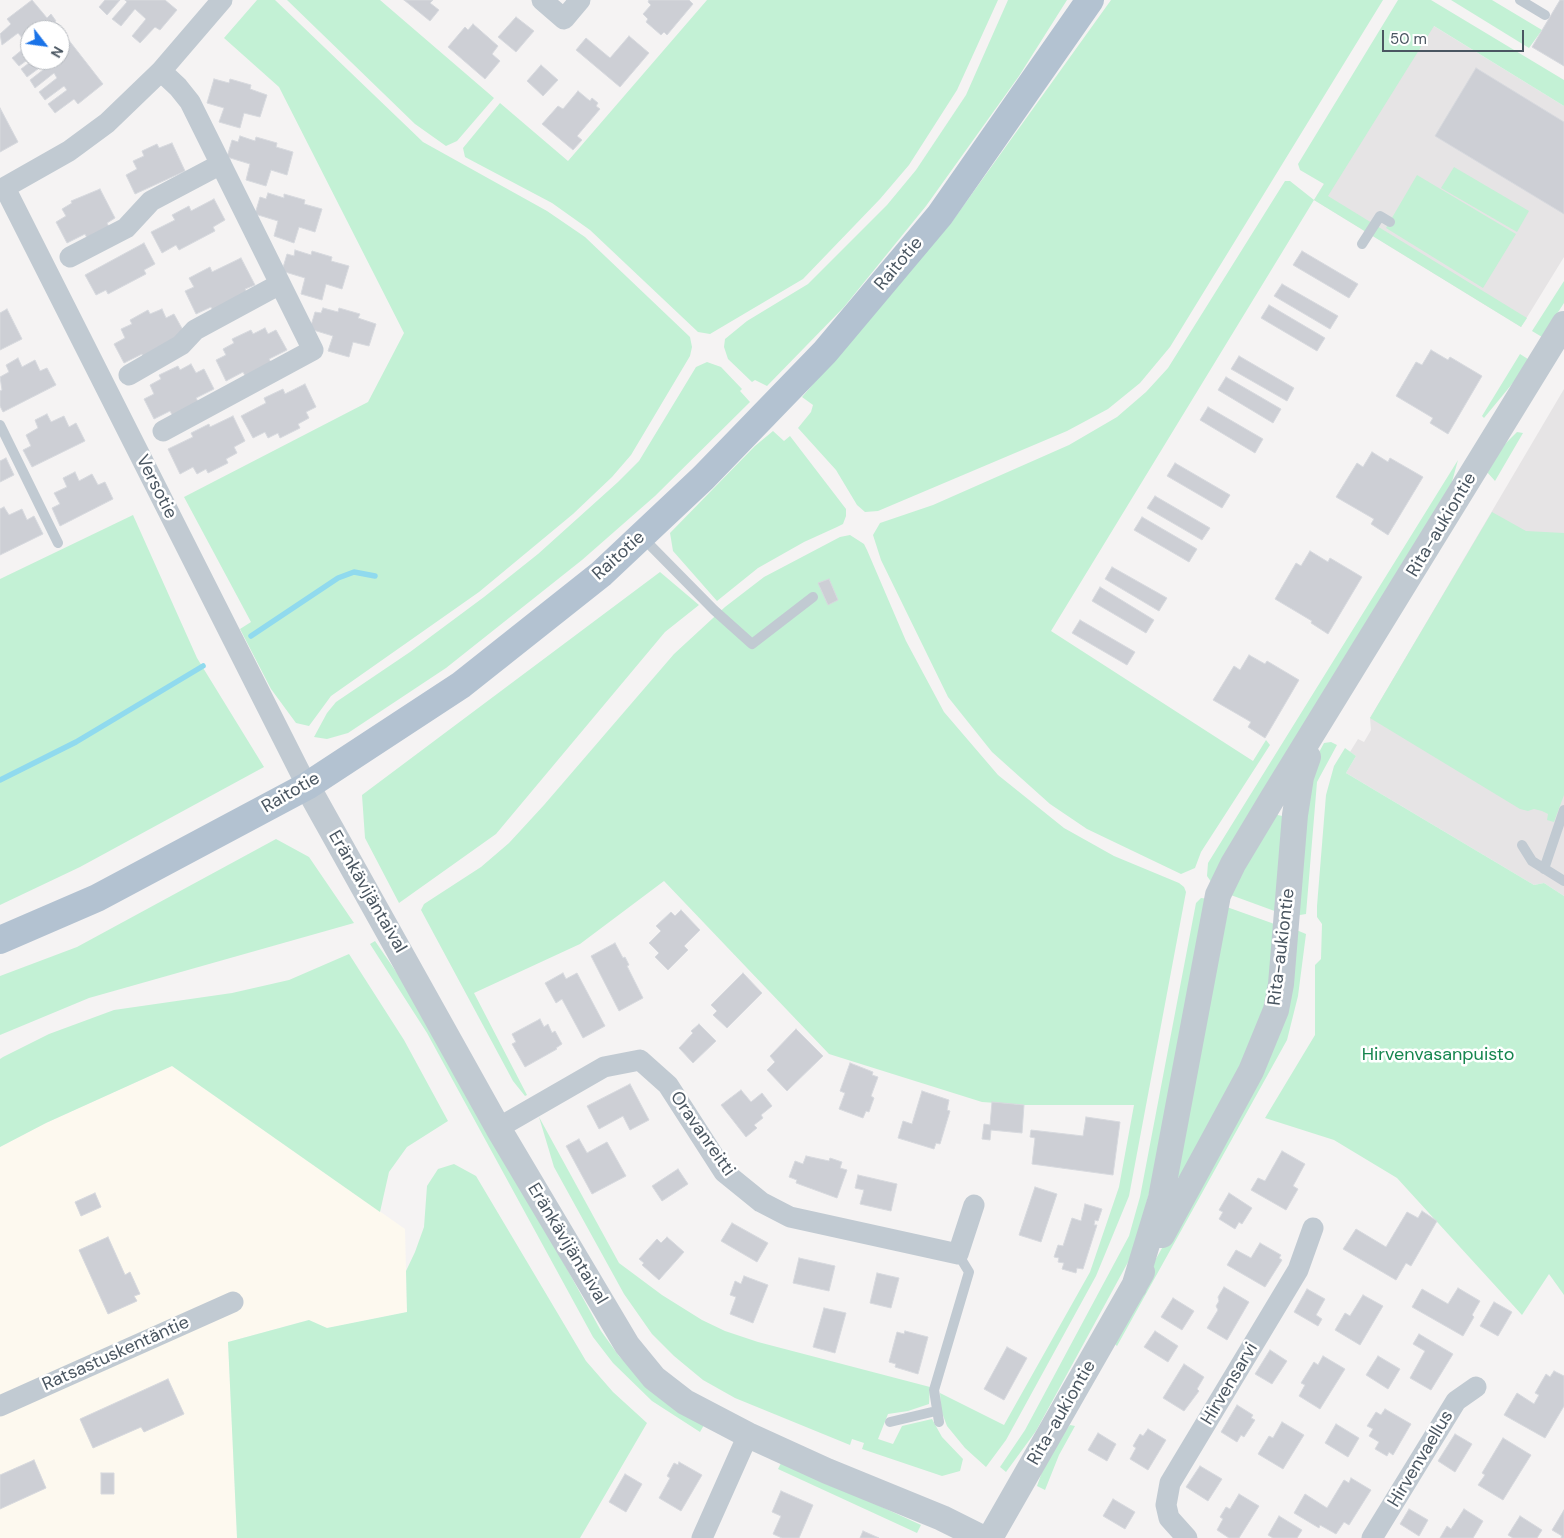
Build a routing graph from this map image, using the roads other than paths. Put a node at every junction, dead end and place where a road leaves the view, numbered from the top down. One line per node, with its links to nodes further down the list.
1 (222, 0): 7 (street)
2 (542, 0): 3 (street)
3 (580, 0)
4 (1090, 0): 18 (main road, Raitotie)
5 (1520, 0): 6 (lane)
6 (1545, 15)
7 (161, 71): 8 (street); 9 (street)
8 (220, 164): 12 (street); 13 (street)
9 (3, 189): 22 (street, Versotie)
10 (1390, 222): 11 (lane)
11 (1362, 244)
12 (70, 257)
13 (280, 284): 15 (street); 17 (street)
14 (1564, 324): 21 (street, Rita-aukiontie)
15 (128, 375)
16 (0, 424): 19 (lane)
17 (163, 431)
18 (641, 536): 20 (lane); 22 (main road, Raitotie)
19 (58, 544)
20 (813, 597)
21 (1319, 725): 32 (street, Rita-aukiontie); 32 (street, Rita-aukiontie)
22 (307, 786): 27 (main road, Raitotie); 28 (street, Eränkävijäntaival)
23 (1564, 810): 25 (lane)
24 (1522, 845): 25 (lane)
25 (1544, 869): 26 (lane)
26 (1564, 881)
27 (0, 940)
28 (498, 1128): 31 (street, Oravanreitti); 39 (street, Eränkävijäntaival)
29 (974, 1205): 31 (street)
30 (1314, 1228): 43 (street, Hirvensarvi)
31 (958, 1254): 36 (lane)
32 (1134, 1287): 42 (street, Rita-aukiontie)
33 (233, 1302): 35 (street, Ratsastuskentäntie)
34 (1476, 1388): 44 (street, Hirvenvaellus)
35 (0, 1406)
36 (936, 1411): 37 (lane); 38 (lane)
37 (890, 1422)
38 (938, 1422)
39 (748, 1435): 40 (street); 41 (street, Eränkävijäntaival)
40 (702, 1538)
41 (982, 1538)
42 (990, 1538)
43 (1187, 1538)
44 (1372, 1538)

